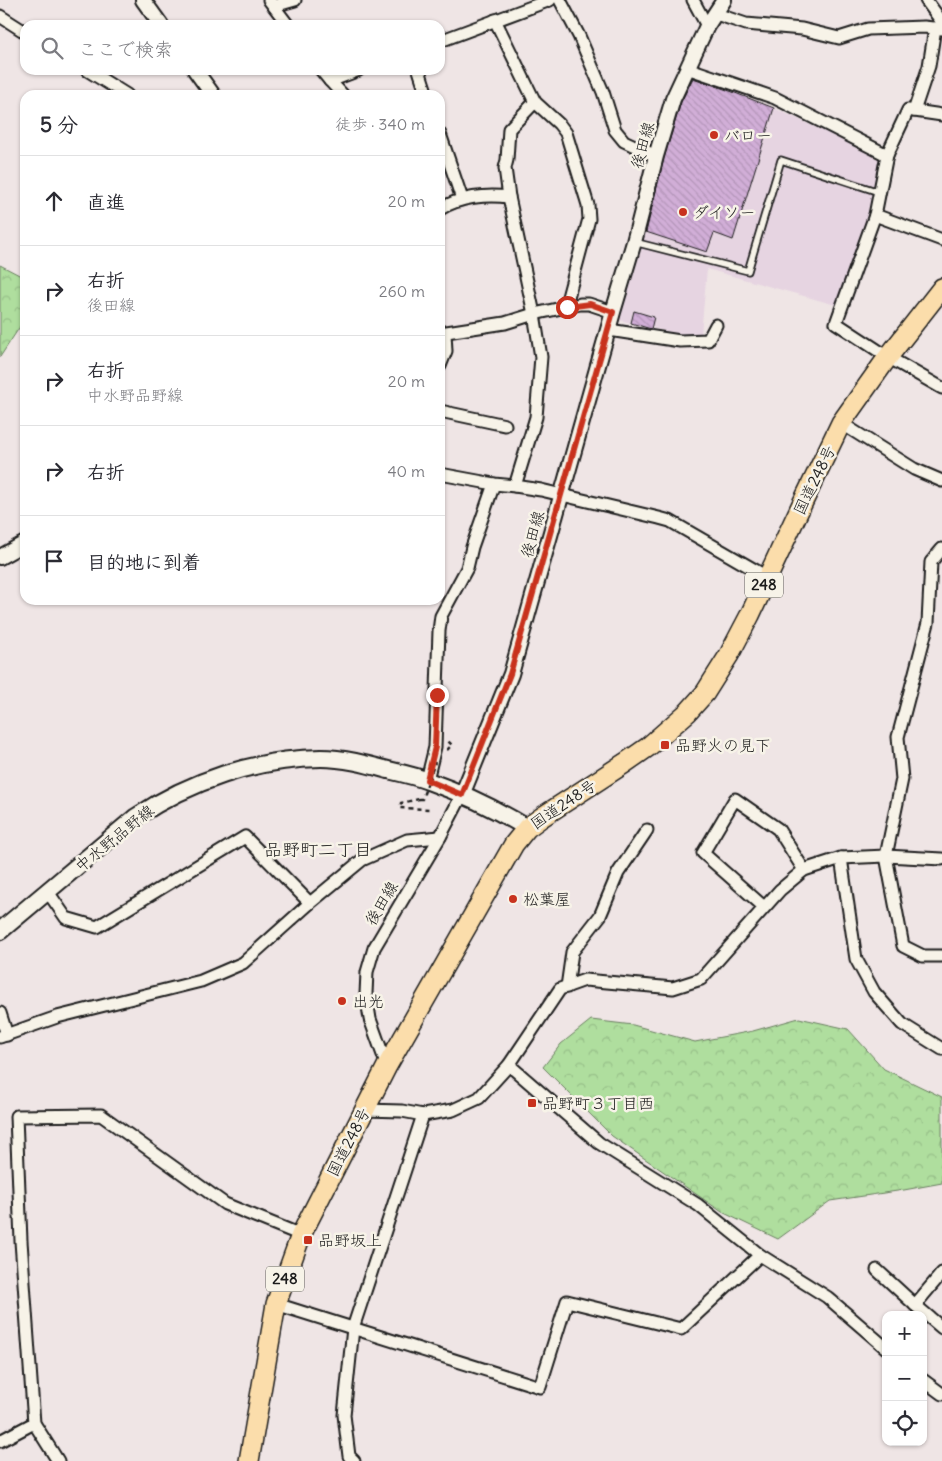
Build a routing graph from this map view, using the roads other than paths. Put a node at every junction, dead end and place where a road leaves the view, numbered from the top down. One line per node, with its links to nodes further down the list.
1 (142, 0): 11 (street)
2 (295, 0): 8 (street)
3 (550, 0): 13 (street)
4 (560, 0): 34 (street)
5 (693, 0): 14 (street)
6 (724, 0): 9 (street, 後田線)
7 (926, 0): 15 (street)
8 (271, 3): 12 (street)
9 (716, 14): 14 (street, 後田線); 15 (street)
10 (0, 16): 16 (street)
11 (157, 20)
12 (284, 20)
13 (494, 20): 17 (street); 29 (street)
14 (707, 26): 18 (street, 後田線)
15 (940, 26): 30 (street)
16 (20, 29)
17 (445, 38)
18 (687, 68): 33 (street); 34 (street, 後田線)
19 (95, 75): 25 (street)
20 (199, 75): 26 (street)
21 (325, 75): 24 (street)
22 (346, 75): 24 (street)
23 (421, 75): 28 (street)
24 (330, 81): 27 (street)
25 (119, 90)
26 (209, 90)
27 (339, 90)
28 (425, 90)
29 (534, 102): 36 (street); 43 (street)
30 (914, 111): 31 (street); 33 (street)
31 (942, 115)
32 (445, 149): 37 (street)
33 (887, 155): 35 (street)
34 (656, 156): 41 (street, 後田線)
35 (880, 192): 39 (street); 41 (lane)
36 (509, 197): 37 (street); 45 (street)
37 (462, 199): 38 (street)
38 (445, 206)
39 (875, 214): 40 (street); 49 (street)
40 (942, 240)
41 (634, 242): 44 (street, 後田線)
42 (942, 288): 49 (highway, 国道248号 / 248)
43 (567, 307): 44 (street); 45 (street)
44 (613, 312): 47 (street, 後田線)
45 (534, 314): 48 (street); 57 (street)
46 (716, 325): 47 (street)
47 (608, 330): 58 (street, 後田線)
48 (445, 333)
49 (888, 357): 50 (street); 52 (highway, 国道248号 / 248)
50 (942, 388)
51 (445, 412): 53 (street)
52 (841, 423): 55 (street); 62 (highway, 国道248号 / 248)
53 (505, 425)
54 (445, 475): 56 (street)
55 (942, 481)
56 (494, 484): 57 (street); 63 (street)
57 (515, 486): 58 (street)
58 (561, 495): 62 (street); 64 (street, 後田線)
59 (20, 546): 61 (street)
60 (942, 549): 68 (street)
61 (0, 557)
62 (767, 578): 65 (highway, 国道248号 / 248)
63 (427, 780): 64 (main road, 中水野品野線); 72 (main road, 中水野品野線)
64 (462, 795): 65 (main road, 中水野品野線); 67 (street, 後田線)
65 (527, 828): 82 (highway, 国道248号 / 248)
66 (647, 830): 77 (street)
67 (440, 837): 73 (street); 82 (street, 後田線)
68 (886, 856): 69 (street); 70 (street); 76 (street)
69 (841, 858): 71 (street); 80 (street)
70 (942, 859)
71 (804, 870): 74 (street); 74 (street)
72 (48, 892): 73 (street); 75 (main road, 中水野品野線)
73 (310, 903): 79 (street)
74 (764, 908): 77 (street)
75 (0, 931)
76 (942, 956)
77 (567, 986): 81 (street)
78 (0, 1013): 79 (street)
79 (4, 1036)
80 (942, 1049)
81 (510, 1065): 84 (street); 86 (street)
82 (387, 1066): 83 (highway, 国道248号 / 248)
83 (364, 1110): 84 (street); 85 (highway, 国道248号 / 248)
84 (423, 1115): 91 (street)
85 (301, 1235): 89 (highway, 国道248号 / 248); 96 (street)
86 (760, 1255): 91 (street); 93 (street)
87 (877, 1270): 90 (street)
88 (942, 1273): 90 (street)
89 (276, 1304): 91 (street); 98 (highway, 国道248号 / 248)
90 (915, 1305): 92 (street)
91 (353, 1328): 100 (street)
92 (942, 1328)
93 (882, 1345)
94 (927, 1383): 95 (street)
95 (942, 1394)
96 (34, 1424): 97 (street); 99 (street)
97 (0, 1441)
98 (247, 1459)
99 (58, 1461)
100 (354, 1461)

